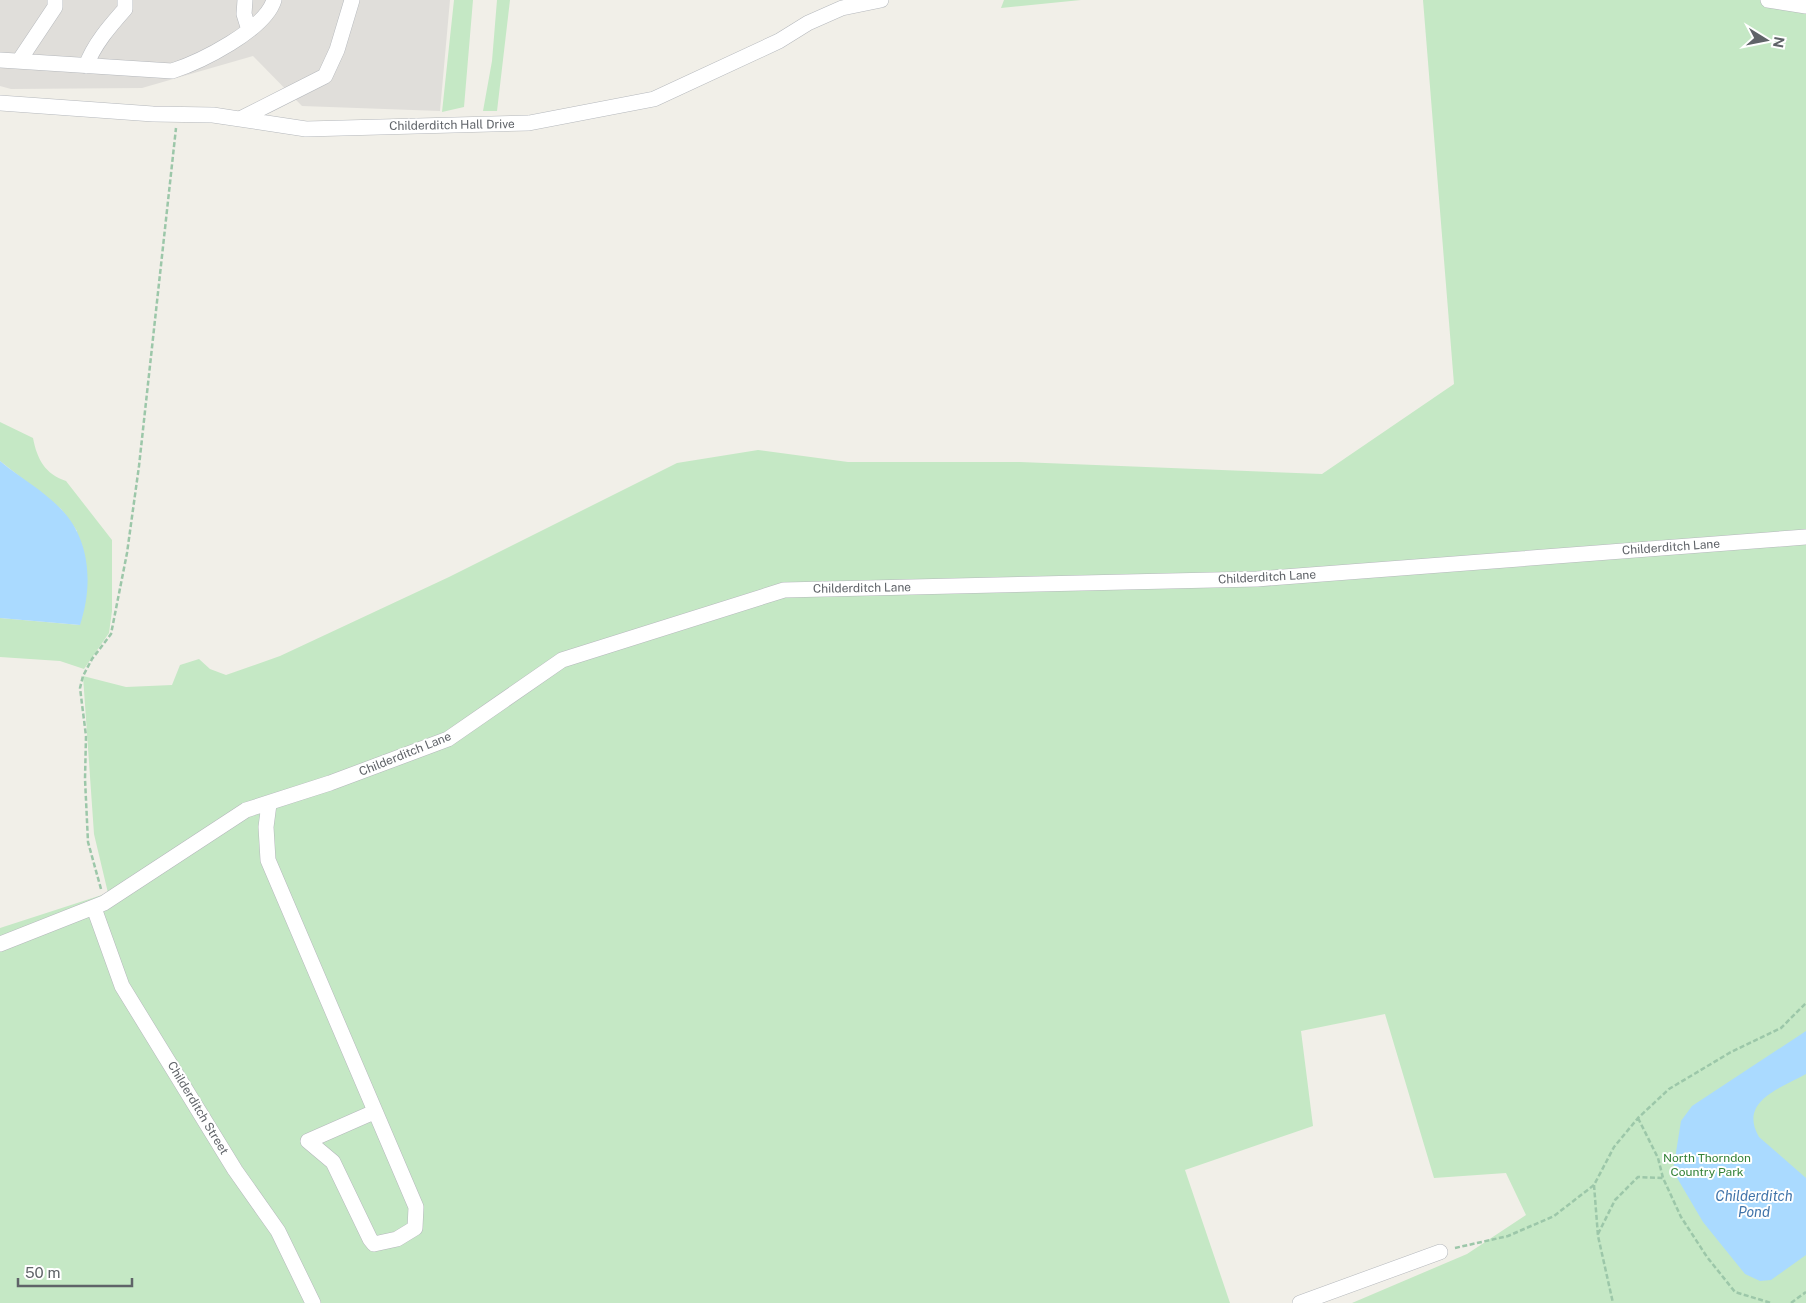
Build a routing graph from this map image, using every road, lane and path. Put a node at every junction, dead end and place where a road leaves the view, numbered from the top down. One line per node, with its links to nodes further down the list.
1 (56, 0): 11 (street)
2 (125, 0): 12 (street)
3 (245, 0): 9 (street)
4 (274, 0): 9 (street)
5 (352, 0): 15 (street)
6 (881, 0): 15 (street, Childerditch Hall Drive)
7 (1768, 0): 8 (street)
8 (1806, 6)
9 (249, 30): 12 (street)
10 (0, 60): 11 (street)
11 (19, 61): 12 (street)
12 (86, 66)
13 (0, 103): 14 (street, Childerditch Hall Drive)
14 (178, 114): 15 (street, Childerditch Hall Drive); 18 (path)
15 (242, 118)
16 (1806, 537): 17 (street, Childerditch Lane)
17 (269, 804): 18 (street, Childerditch Lane); 21 (street)
18 (99, 905): 19 (street, Childerditch Lane); 28 (street, Childerditch Street)
19 (0, 944)
20 (1806, 1003): 22 (path)
21 (374, 1112): 21 (street)
22 (1638, 1118): 23 (path); 24 (path)
23 (1663, 1178): 25 (path); 31 (path)
24 (1594, 1185): 25 (path); 26 (path)
25 (1598, 1236): 30 (path)
26 (1440, 1252): 29 (street)
27 (1806, 1292): 32 (path)
28 (313, 1303)
29 (1300, 1303)
30 (1613, 1303)
31 (1771, 1303)
32 (1791, 1303)

